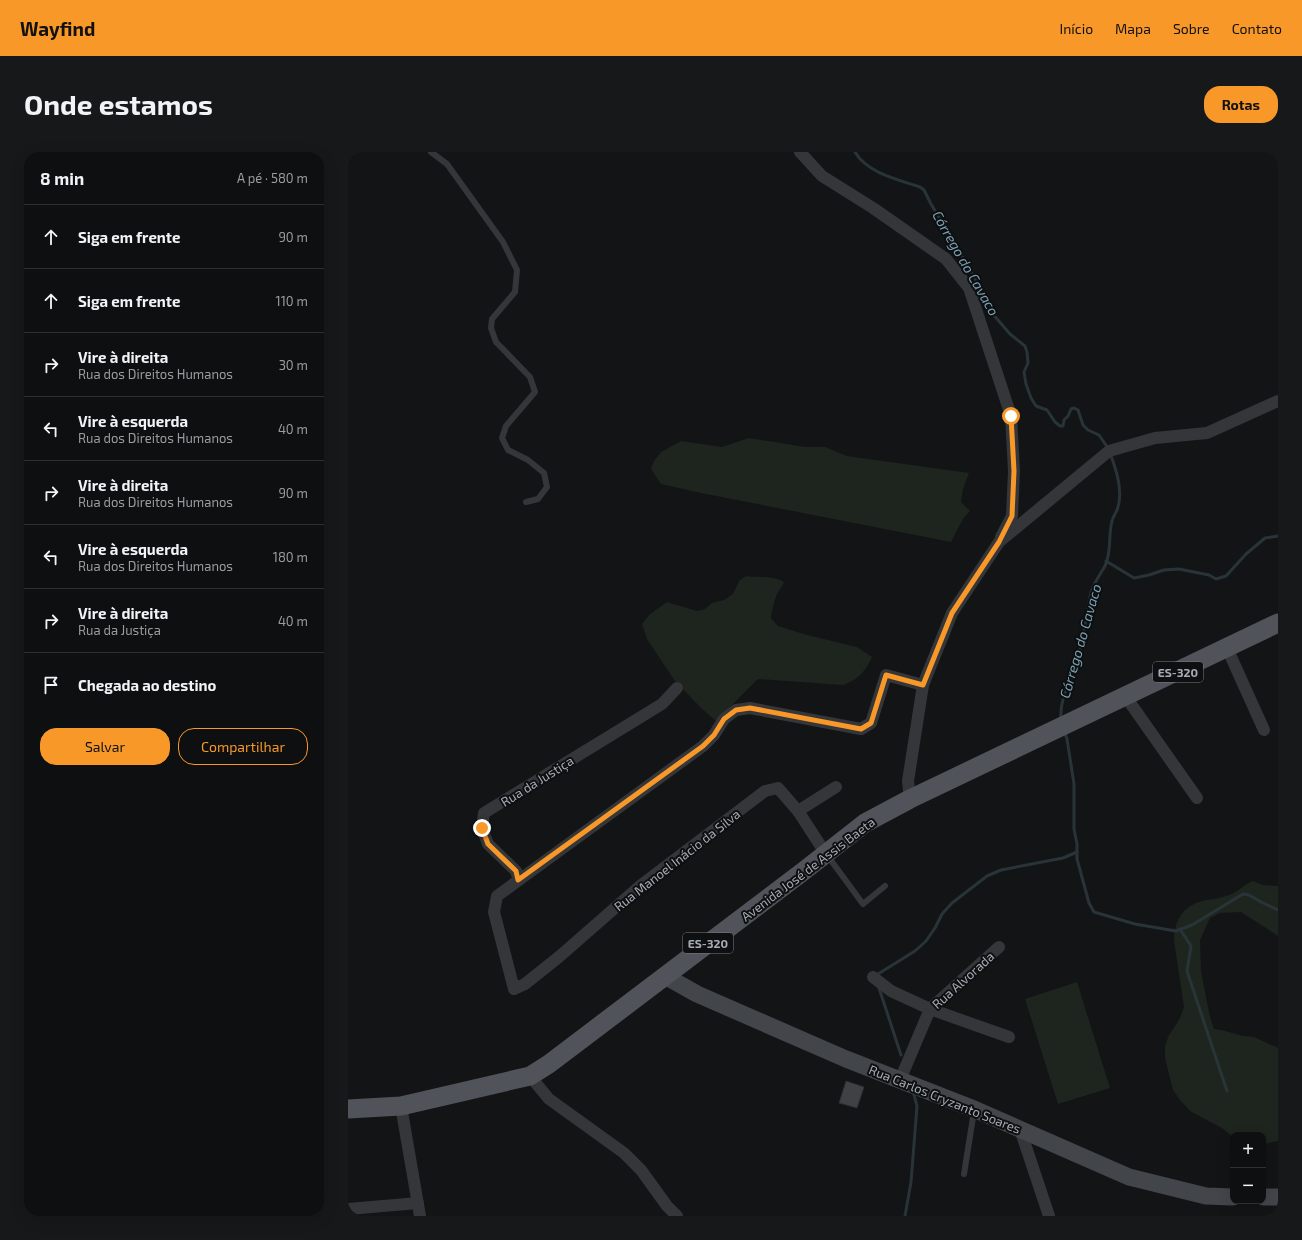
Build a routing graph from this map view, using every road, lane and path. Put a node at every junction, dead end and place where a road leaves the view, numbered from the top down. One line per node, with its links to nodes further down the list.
1 (431, 152): 4 (lane)
2 (800, 152): 5 (street)
3 (1278, 401): 5 (street)
4 (526, 502)
5 (999, 542): 8 (street)
6 (1278, 623): 7 (main road, Avenida José de Assis Baeta / ES-320)
7 (1227, 648): 10 (main road, Avenida José de Assis Baeta / ES-320); 11 (street)
8 (923, 685): 14 (street); 17 (street)
9 (677, 688): 17 (street, Rua da Justiça)
10 (1126, 697): 13 (street); 14 (main road, Avenida José de Assis Baeta / ES-320)
11 (1264, 730)
12 (836, 787): 15 (street)
13 (1197, 798)
14 (910, 799): 16 (main road, Avenida José de Assis Baeta / ES-320)
15 (798, 811): 16 (street, Rua Manoel Inácio da Silva); 17 (street, Rua Manoel Inácio da Silva)
16 (826, 854): 18 (lane); 20 (main road, Avenida José de Assis Baeta / ES-320)
17 (518, 880)
18 (885, 886)
19 (999, 947): 22 (street, Rua Alvorada)
20 (665, 976): 24 (main road, Avenida José de Assis Baeta / ES-320); 25 (street, Rua Carlos Cryzanto Soares)
21 (873, 977): 22 (street)
22 (930, 1009): 23 (street); 25 (street, Rua Alvorada)
23 (1009, 1037)
24 (530, 1076): 26 (main road, Avenida José de Assis Baeta / ES-320); 37 (street)
25 (900, 1080): 28 (street, Rua Carlos Cryzanto Soares)
26 (401, 1106): 27 (main road, Avenida José de Assis Baeta / ES-320); 34 (street)
27 (348, 1109)
28 (974, 1109): 29 (street, Rua Carlos Cryzanto Soares); 30 (lane)
29 (1020, 1129): 31 (street, Rua Carlos Cryzanto Soares); 38 (street)
30 (964, 1174)
31 (1230, 1197)
32 (1266, 1197): 33 (street)
33 (1278, 1197)
34 (418, 1203): 35 (street); 36 (street)
35 (348, 1209)
36 (420, 1216)
37 (677, 1216)
38 (1049, 1216)

